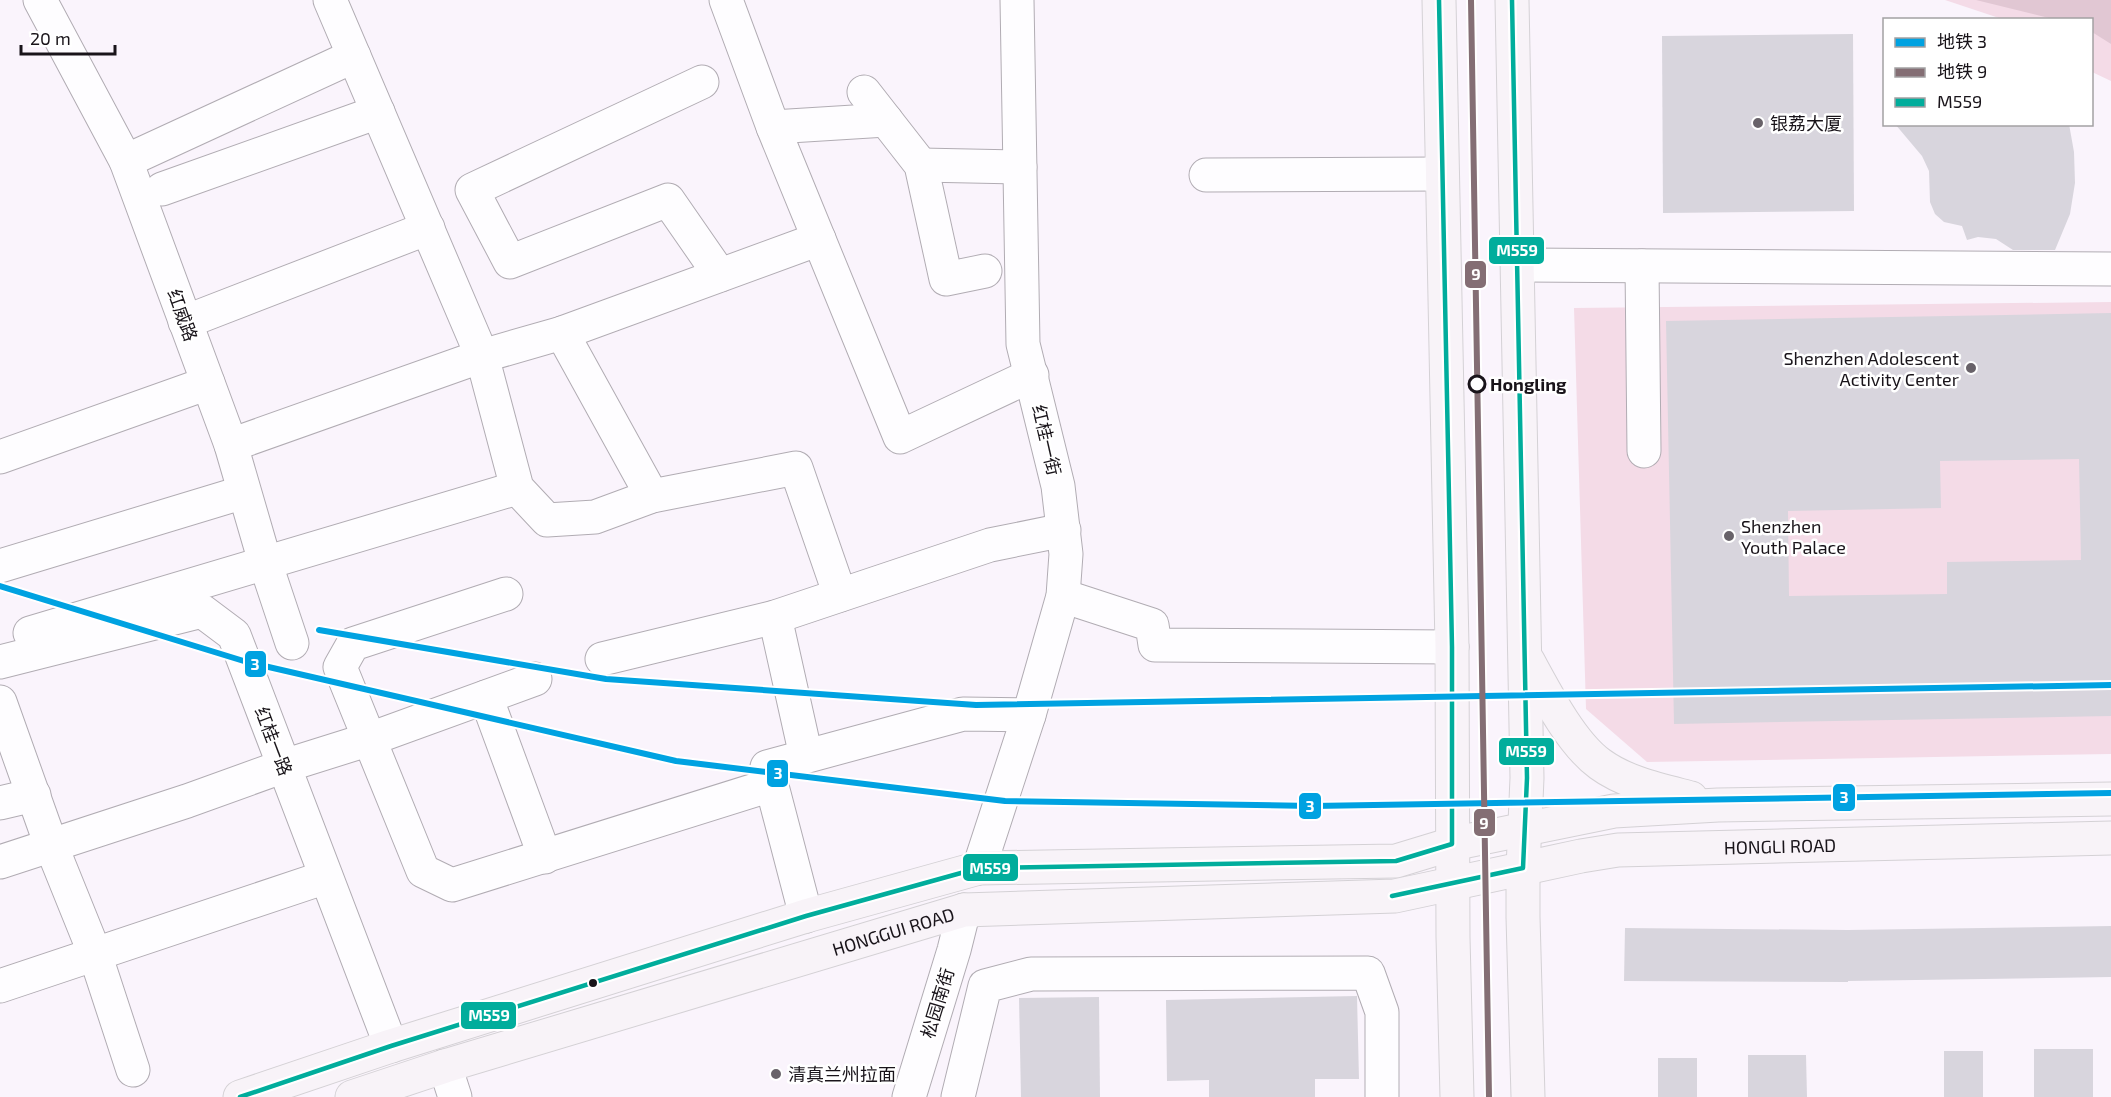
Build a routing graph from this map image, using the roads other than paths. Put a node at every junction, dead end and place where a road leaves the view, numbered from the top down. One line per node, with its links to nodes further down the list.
1 (330, 0): 7 (street)
2 (726, 0): 12 (street)
3 (1017, 0): 15 (street, 红桂一街)
4 (1439, 0): 16 (main road)
5 (1512, 0): 21 (main road)
6 (44, 1): 13 (street, 红威路)
7 (354, 56): 10 (street); 13 (street)
8 (702, 82): 25 (street)
9 (864, 92): 11 (street)
10 (378, 112): 18 (street); 19 (street)
11 (886, 120): 12 (street); 14 (street)
12 (773, 127): 20 (street)
13 (126, 161): 26 (street, 红威路)
14 (921, 165): 15 (street); 24 (street)
15 (1020, 166): 29 (street, 红桂一街)
16 (1442, 174): 17 (street); 46 (main road)
17 (1206, 176)
18 (162, 189)
19 (428, 228): 26 (street); 28 (street)
20 (819, 239): 25 (street); 29 (street)
21 (1518, 265): 22 (street); 47 (main road)
22 (1642, 266): 23 (street); 32 (street)
23 (2111, 269)
24 (985, 271)
25 (720, 275): 27 (street)
26 (185, 322): 30 (street, 红威路)
27 (562, 333): 28 (street); 36 (street)
28 (482, 356): 31 (street); 34 (street)
29 (1032, 375): 37 (street, 红桂一街)
30 (208, 383): 31 (street, 红威路); 33 (street)
31 (231, 445): 35 (street, 红威路)
32 (1644, 451)
33 (0, 457)
34 (517, 488): 36 (street); 38 (street)
35 (244, 492): 38 (street, 红威路); 39 (street)
36 (652, 496): 41 (street)
37 (1064, 530): 41 (street); 42 (street, 红桂一街)
38 (265, 562): 44 (street); 45 (street, 红威路)
39 (0, 566)
40 (506, 594): 54 (street)
41 (840, 595): 43 (street)
42 (1063, 596): 46 (street); 53 (street, 红桂一街)
43 (775, 617): 48 (street); 55 (street)
44 (0, 642)
45 (292, 643)
46 (1452, 647): 64 (main road)
47 (1525, 657): 61 (main road); 62 (main road)
48 (602, 659)
49 (0, 662): 56 (street, 红桂一路)
50 (535, 679): 51 (street)
51 (486, 697): 54 (street); 66 (street)
52 (0, 702): 58 (street)
53 (1029, 715): 55 (street); 68 (street, 红桂一街)
54 (370, 739): 56 (street); 66 (street)
55 (806, 756): 57 (street)
56 (284, 766): 65 (street); 70 (street, 红桂一路)
57 (771, 785): 66 (street); 73 (street)
58 (34, 795): 60 (street); 65 (street)
59 (2111, 800): 61 (main road)
60 (0, 803)
61 (1718, 805): 62 (main road)
62 (1525, 828): 64 (main road); 69 (main road)
63 (2111, 838): 69 (main road, HONGLI ROAD)
64 (1452, 844): 68 (main road, HONGGUI ROAD); 71 (main road)
65 (51, 845): 67 (street); 74 (street)
66 (545, 857)
67 (0, 862)
68 (979, 868): 73 (main road, HONGGUI ROAD)
69 (1523, 868): 71 (main road, HONGLI ROAD); 86 (main road)
70 (326, 877): 74 (street); 76 (street, 红桂一路)
71 (1453, 883): 72 (main road, HONGGUI ROAD); 85 (main road)
72 (964, 910): 77 (main road, HONGGUI ROAD); 79 (street, 松园南街)
73 (806, 916): 76 (main road, HONGGUI ROAD)
74 (95, 954): 75 (street); 78 (street)
75 (0, 986)
76 (391, 1046): 81 (main road, HONGGUI ROAD)
77 (445, 1066): 82 (main road, HONGGUI ROAD); 83 (street)
78 (133, 1070)
79 (912, 1086): 80 (street)
80 (959, 1093): 84 (street)
81 (240, 1097)
82 (352, 1097)
83 (455, 1097)
84 (1382, 1097)
85 (1457, 1097)
86 (1528, 1097)

